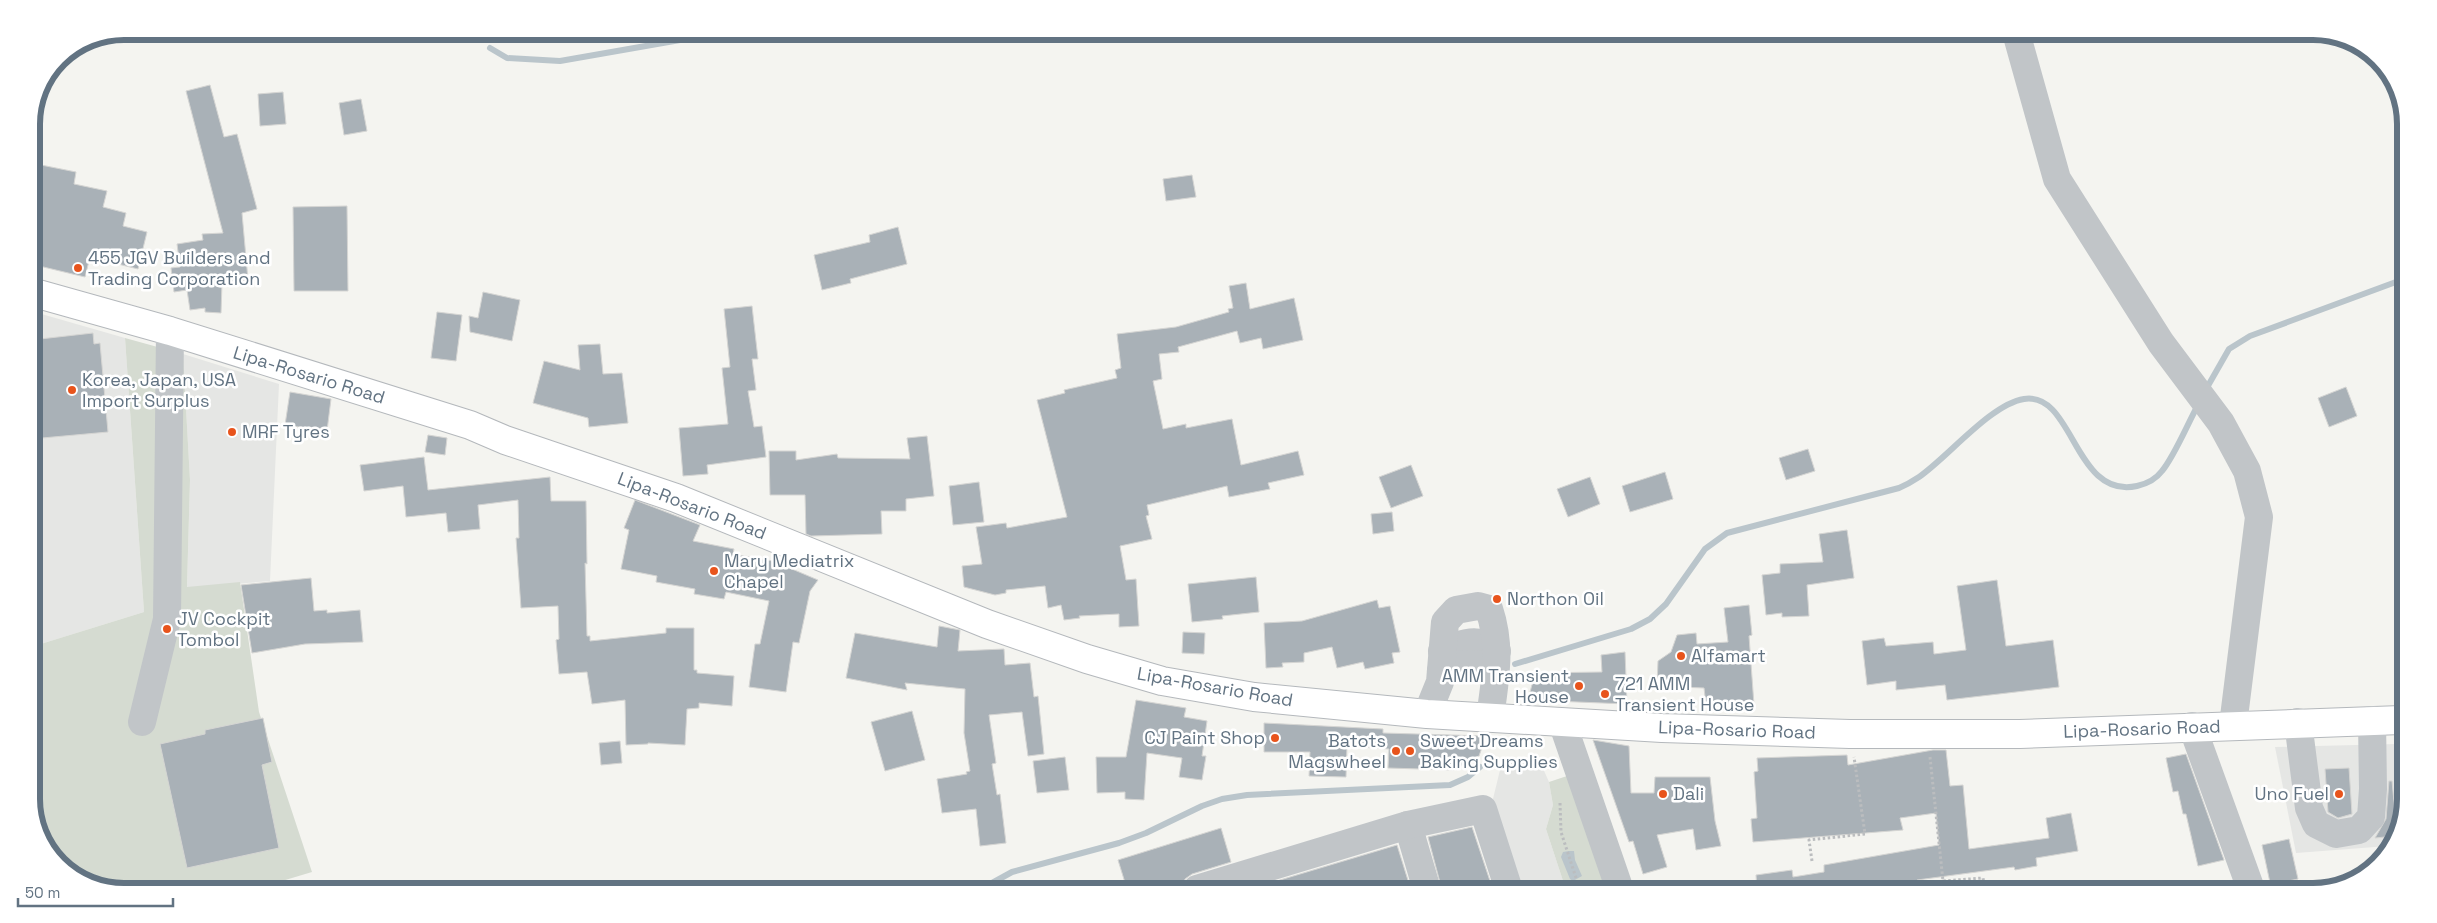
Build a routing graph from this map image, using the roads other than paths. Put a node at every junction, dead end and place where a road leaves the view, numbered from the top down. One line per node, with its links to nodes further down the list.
1 (2018, 40): 13 (street)
2 (40, 294): 3 (main road, Lipa-Rosario Road)
3 (170, 331): 6 (main road, Lipa-Rosario Road); 10 (street)
4 (1441, 661): 5 (street); 5 (street); 6 (street)
5 (1496, 663): 7 (street)
6 (1427, 714): 7 (main road, Lipa-Rosario Road)
7 (1499, 718): 11 (main road, Lipa-Rosario Road)
8 (2372, 720): 9 (main road, Lipa-Rosario Road); 12 (main road, Lipa-Rosario Road); 12 (street)
9 (2397, 720)
10 (142, 722)
11 (1562, 722): 14 (main road, Lipa-Rosario Road); 19 (street)
12 (2298, 722): 13 (main road, Lipa-Rosario Road)
13 (2232, 725): 14 (main road, Lipa-Rosario Road)
14 (2192, 726): 20 (street)
15 (1408, 825): 16 (street); 17 (street); 18 (street)
16 (1217, 883)
17 (1425, 883)
18 (1507, 883)
19 (1618, 883)
20 (2249, 883)

